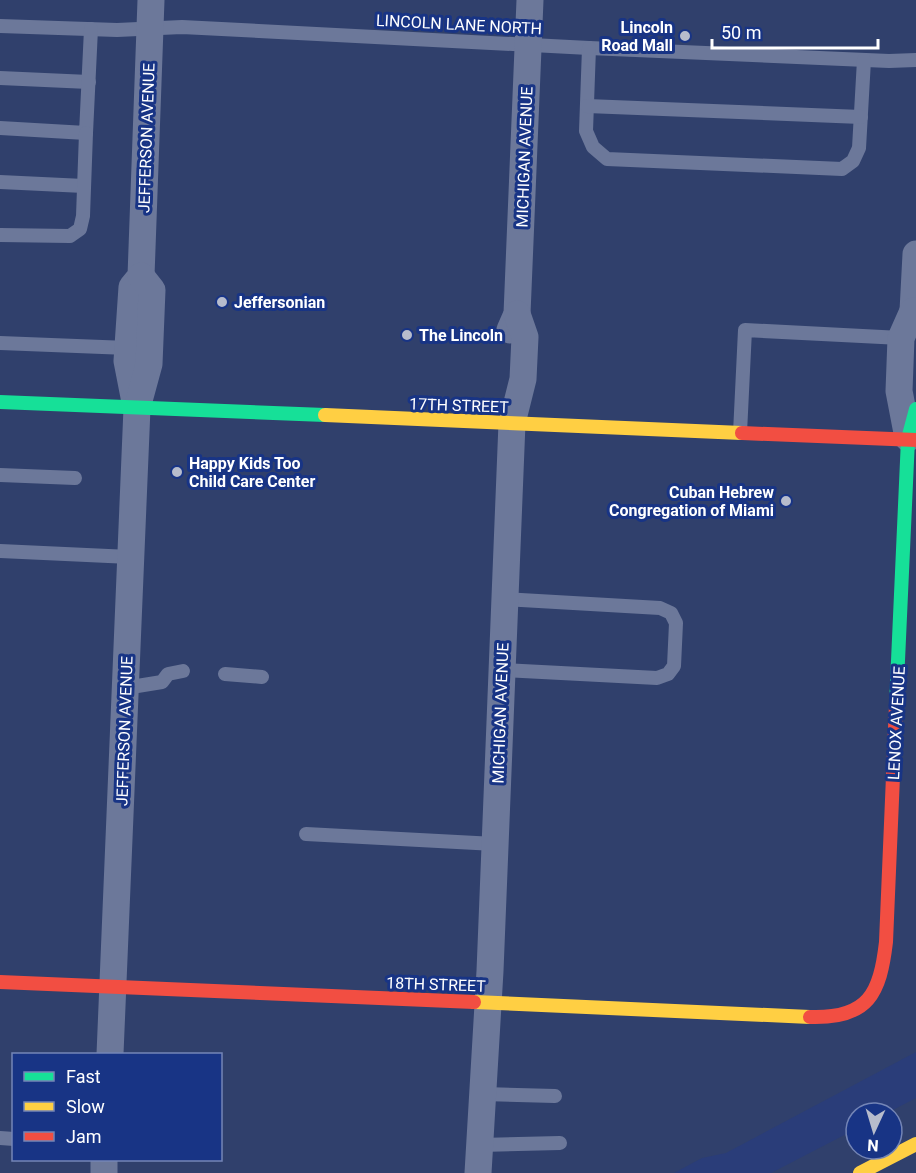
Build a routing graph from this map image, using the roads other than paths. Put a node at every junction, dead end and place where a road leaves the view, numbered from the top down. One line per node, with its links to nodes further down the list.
1 (151, 0): 4 (street, JEFFERSON AVENUE)
2 (530, 0): 6 (street, MICHIGAN AVENUE)
3 (0, 26): 5 (lane, LINCOLN LANE NORTH)
4 (150, 28): 5 (lane, LINCOLN LANE NORTH); 6 (lane, LINCOLN LANE NORTH); 20 (street, JEFFERSON AVENUE)
5 (91, 29): 11 (lane)
6 (528, 44): 7 (lane, LINCOLN LANE NORTH); 27 (street, MICHIGAN AVENUE)
7 (589, 48): 8 (lane, LINCOLN LANE NORTH); 12 (lane)
8 (864, 60): 9 (lane, LINCOLN LANE NORTH); 13 (lane)
9 (916, 60)
10 (0, 78): 11 (lane)
11 (89, 82): 15 (lane)
12 (587, 106): 13 (lane); 13 (lane)
13 (861, 117)
14 (0, 128): 15 (lane)
15 (86, 133): 17 (lane)
16 (0, 182): 17 (lane)
17 (84, 186): 18 (lane)
18 (0, 235)
19 (916, 254): 21 (street, LENOX AVENUE)
20 (141, 276): 23 (street, JEFFERSON AVENUE); 25 (street, JEFFERSON AVENUE)
21 (910, 322): 28 (lane); 29 (street, LENOX AVENUE)
22 (0, 344): 23 (lane)
23 (128, 348): 25 (street, JEFFERSON AVENUE)
24 (0, 402): 25 (street, 17TH STREET)
25 (136, 408): 27 (street, 17TH STREET); 33 (street, JEFFERSON AVENUE)
26 (916, 409): 29 (street, LENOX AVENUE)
27 (512, 423): 28 (street, 17TH STREET); 34 (street, MICHIGAN AVENUE)
28 (740, 433): 29 (street, 17TH STREET)
29 (912, 439): 45 (street, LENOX AVENUE)
30 (0, 475): 31 (lane)
31 (75, 478)
32 (0, 551): 33 (lane)
33 (130, 557): 39 (street, JEFFERSON AVENUE)
34 (505, 599): 35 (street, MICHIGAN AVENUE); 35 (lane)
35 (502, 670): 41 (street, MICHIGAN AVENUE)
36 (183, 671): 39 (lane)
37 (225, 674): 38 (lane)
38 (262, 677)
39 (125, 688): 43 (street, JEFFERSON AVENUE)
40 (306, 834): 41 (lane)
41 (495, 844): 44 (street, MICHIGAN AVENUE)
42 (0, 982): 43 (street, 18TH STREET)
43 (113, 987): 44 (street, 18TH STREET); 46 (street, JEFFERSON AVENUE)
44 (488, 1002): 45 (street, 18TH STREET); 47 (street, MICHIGAN AVENUE)
45 (867, 1002)
46 (110, 1053)
47 (483, 1094): 48 (lane); 51 (street, MICHIGAN AVENUE)
48 (555, 1096)
49 (560, 1143): 51 (lane)
50 (916, 1144): 53 (street)
51 (480, 1145): 52 (street, MICHIGAN AVENUE)
52 (478, 1173)
53 (860, 1173)

